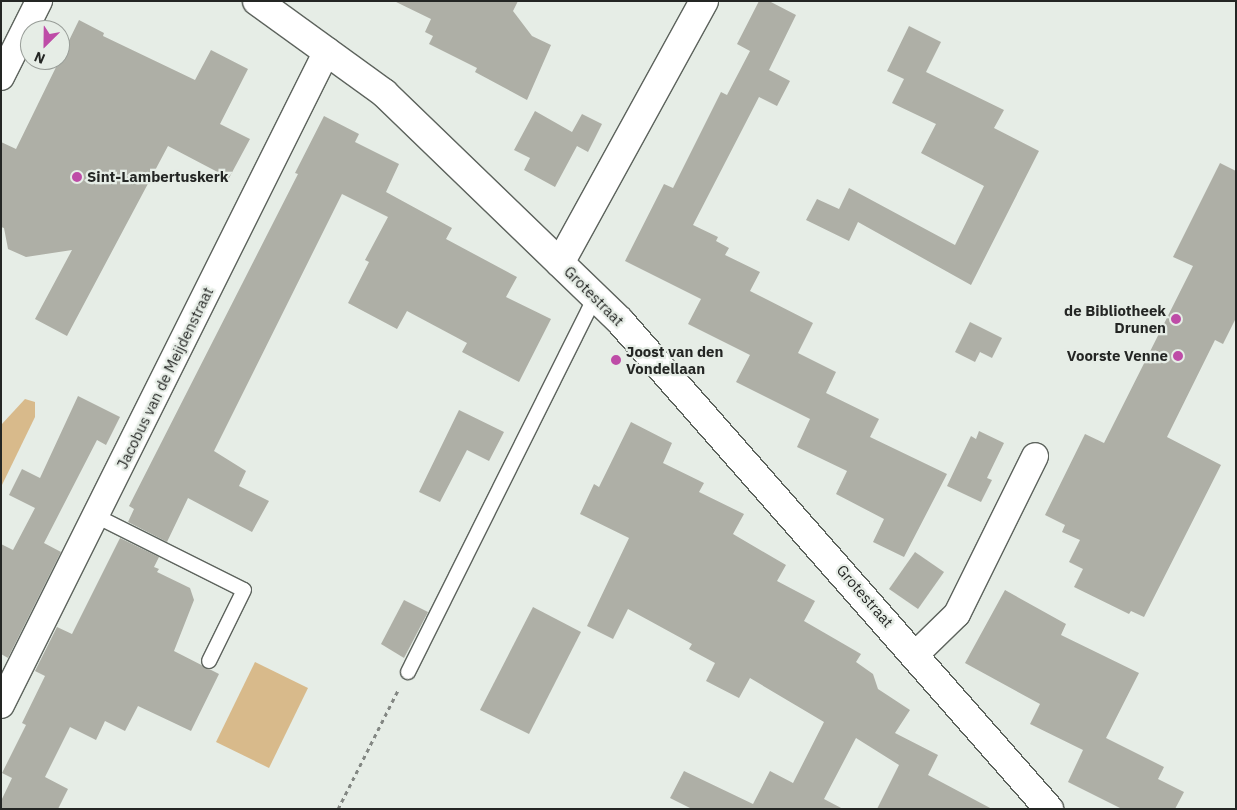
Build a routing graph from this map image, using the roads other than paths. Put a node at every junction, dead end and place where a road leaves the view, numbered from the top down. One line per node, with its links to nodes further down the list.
1 (39, 1): 5 (street)
2 (257, 1): 4 (street, Grotestraat)
3 (704, 1): 6 (street)
4 (327, 51): 6 (street, Grotestraat); 9 (street, Jacobus van de Meijdenstraat)
5 (1, 77)
6 (560, 263): 7 (street, Grotestraat)
7 (595, 296): 10 (street, Grotestraat); 12 (lane)
8 (1035, 456): 10 (street)
9 (96, 516): 11 (lane); 13 (street, Jacobus van de Meijdenstraat)
10 (916, 654): 14 (street, Grotestraat)
11 (209, 661)
12 (408, 672)
13 (1, 705)
14 (1049, 809)

